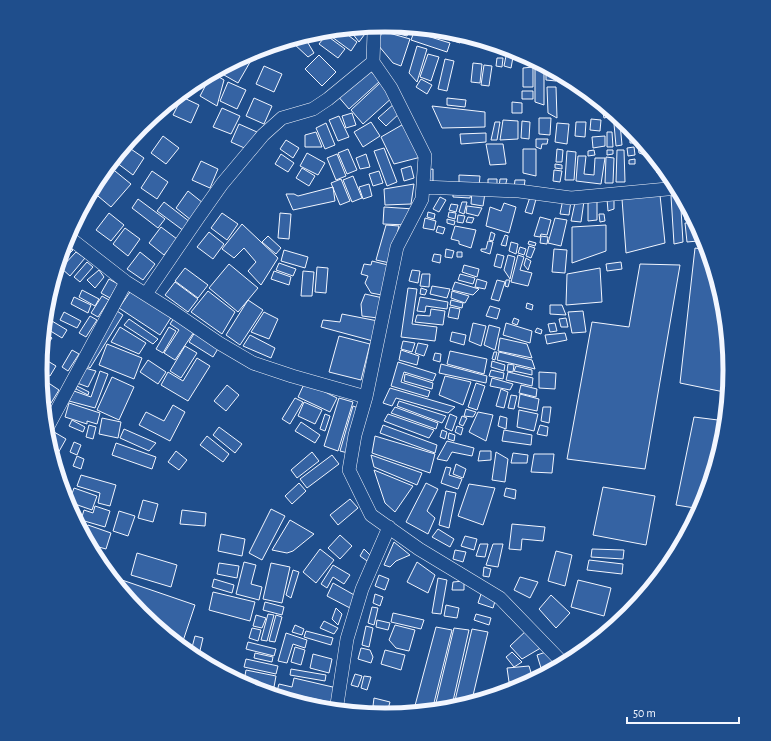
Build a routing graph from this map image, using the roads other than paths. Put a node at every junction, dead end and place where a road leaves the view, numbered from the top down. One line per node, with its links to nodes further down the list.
1 (374, 33): 2 (street)
2 (373, 62): 3 (street); 7 (street)
3 (423, 187): 4 (street); 8 (street)
4 (671, 189)
5 (73, 241): 6 (street)
6 (126, 282): 7 (street); 9 (street)
7 (146, 294): 8 (street)
8 (366, 396): 10 (street)
9 (51, 421)
10 (389, 528): 11 (street); 12 (street)
11 (560, 661)
12 (337, 705)

